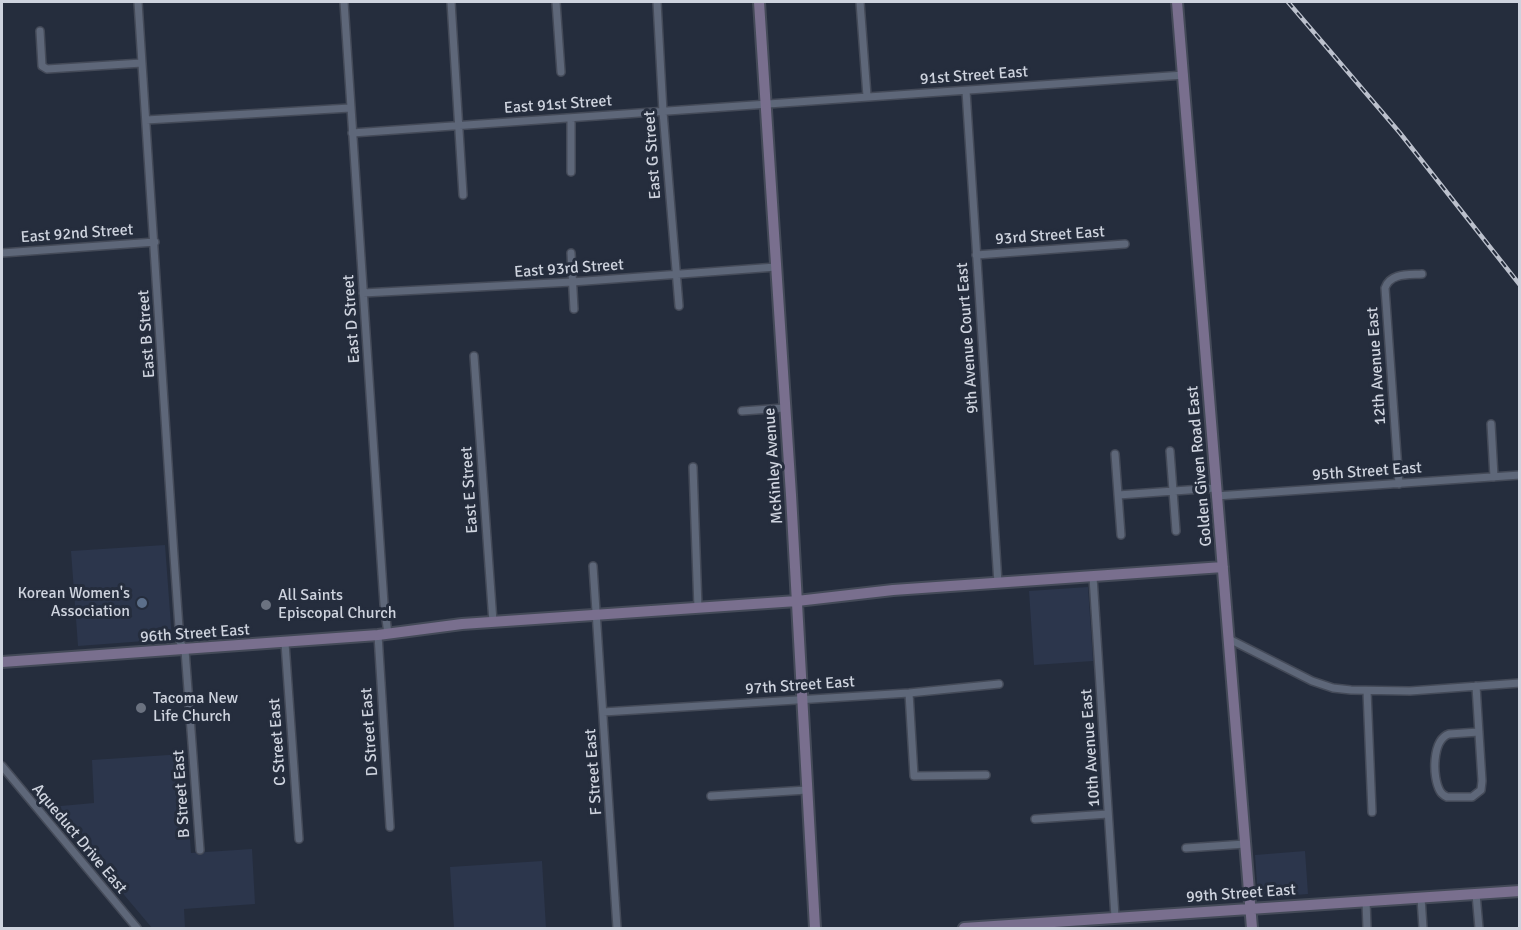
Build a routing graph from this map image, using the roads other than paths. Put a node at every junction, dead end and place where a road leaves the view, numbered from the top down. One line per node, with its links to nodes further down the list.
1 (138, 2): 10 (street, East B Street)
2 (344, 2): 16 (street, East D Street)
3 (451, 2): 20 (street)
4 (556, 2): 11 (street)
5 (657, 2): 17 (street, East G Street)
6 (759, 2): 15 (street, McKinley Avenue)
7 (860, 2): 14 (street)
8 (1178, 2): 12 (street, Golden Given Road East)
9 (40, 31): 10 (street)
10 (142, 63): 19 (street, East B Street)
11 (561, 72)
12 (1184, 75): 13 (street, 91st Street East); 47 (street, Golden Given Road East)
13 (966, 91): 14 (street, 91st Street East); 28 (street, 9th Avenue Court East)
14 (867, 96): 15 (street, 91st Street East)
15 (766, 104): 17 (street, East 91st Street); 29 (street, McKinley Avenue)
16 (350, 108): 19 (street); 21 (street, East D Street)
17 (663, 112): 18 (street, East 91st Street); 31 (street, East G Street)
18 (571, 118): 20 (street, East 91st Street); 22 (street)
19 (146, 120): 24 (street, East B Street)
20 (459, 125): 21 (street, East 91st Street); 23 (street)
21 (352, 133): 33 (street, East D Street)
22 (571, 172)
23 (463, 195)
24 (155, 242): 26 (street, East 92nd Street); 62 (street, East B Street)
25 (1125, 244): 28 (street, 93rd Street East)
26 (2, 253)
27 (571, 253): 32 (street)
28 (976, 255): 54 (street, 9th Avenue Court East)
29 (776, 267): 31 (street, East 93rd Street); 37 (street, McKinley Avenue)
30 (1422, 274): 45 (street, 12th Avenue East)
31 (675, 275): 32 (street, East 93rd Street); 34 (street, East G Street)
32 (572, 282): 33 (street, East 93rd Street); 35 (street)
33 (363, 293): 59 (street, East D Street)
34 (679, 306)
35 (574, 309)
36 (474, 356): 58 (street, East E Street)
37 (784, 408): 38 (street); 55 (street, McKinley Avenue)
38 (742, 411)
39 (1491, 424): 44 (street)
40 (1170, 450): 46 (street)
41 (1114, 454): 48 (street)
42 (693, 467): 56 (street)
43 (1520, 475): 44 (street, 95th Street East)
44 (1494, 477): 45 (street, 95th Street East)
45 (1399, 484): 47 (street, 95th Street East)
46 (1173, 491): 47 (street, 95th Street East); 48 (street, 95th Street East); 49 (street)
47 (1216, 492): 52 (street, Golden Given Road East)
48 (1118, 495): 50 (street)
49 (1176, 531)
50 (1121, 535)
51 (593, 567): 57 (street, F Street East)
52 (1223, 567): 53 (street); 60 (street, Golden Given Road East)
53 (1093, 577): 54 (street, 96th Street East); 78 (street, 10th Avenue East)
54 (998, 583): 55 (street, 96th Street East)
55 (798, 601): 56 (street, 96th Street East); 70 (street, McKinley Avenue)
56 (698, 608): 57 (street, 96th Street East)
57 (597, 615): 58 (street, 96th Street East); 71 (street, F Street East)
58 (493, 622): 59 (street, 96th Street East)
59 (383, 635): 61 (street, 96th Street East); 80 (street, D Street East)
60 (1229, 639): 68 (street); 82 (street, Golden Given Road East)
61 (285, 643): 62 (street, 96th Street East); 81 (street, C Street East)
62 (185, 650): 63 (street, 96th Street East); 64 (street, East B Street)
63 (2, 662)
64 (186, 664): 84 (street, B Street East)
65 (1520, 683): 67 (street)
66 (999, 684): 69 (street, 97th Street East)
67 (1476, 686): 68 (street); 72 (street)
68 (1366, 691): 77 (street)
69 (909, 693): 70 (street, 97th Street East); 74 (street)
70 (802, 699): 71 (street, 97th Street East); 75 (street, McKinley Avenue)
71 (603, 712): 93 (street, F Street East)
72 (1479, 732): 72 (street)
73 (2, 766): 92 (street, Aqueduct Drive East)
74 (986, 775)
75 (807, 790): 76 (street); 94 (street, McKinley Avenue)
76 (711, 796)
77 (1372, 812)
78 (1108, 814): 79 (street); 90 (street, 10th Avenue East)
79 (1035, 819)
80 (390, 827)
81 (299, 839)
82 (1245, 844): 83 (street); 89 (street, Golden Given Road East)
83 (1186, 848)
84 (200, 850)
85 (1520, 891): 86 (street, 99th Street East)
86 (1476, 894): 87 (street, 99th Street East); 99 (street)
87 (1421, 898): 88 (street, 99th Street East); 98 (street)
88 (1366, 901): 89 (street, 99th Street East); 97 (street)
89 (1250, 909): 90 (street, 99th Street East); 96 (street, Golden Given Road East)
90 (1115, 917): 91 (street, 99th Street East)
91 (1035, 926): 95 (street, 99th Street East)
92 (137, 928)
93 (617, 928)
94 (815, 928)
95 (964, 928)
96 (1252, 928)
97 (1368, 928)
98 (1423, 928)
99 (1479, 928)

